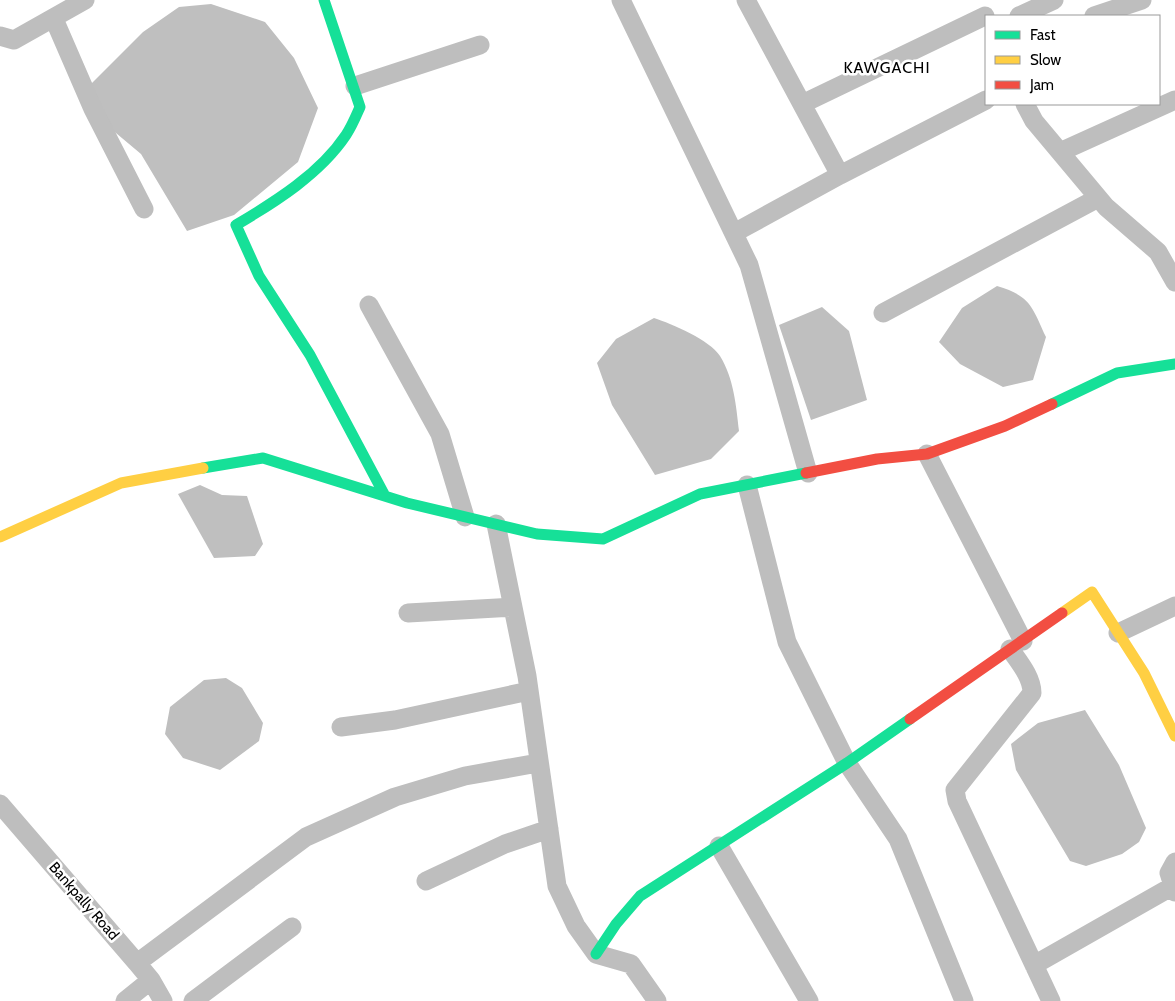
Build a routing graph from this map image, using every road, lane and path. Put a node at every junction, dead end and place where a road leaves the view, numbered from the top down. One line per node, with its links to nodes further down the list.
1 (85, 0): 10 (street)
2 (324, 0): 13 (street)
3 (621, 0): 22 (street)
4 (746, 0): 16 (street)
5 (1054, 0): 8 (street)
6 (1142, 0): 9 (street)
7 (983, 12): 16 (street)
8 (1021, 15)
9 (1097, 15)
10 (54, 19): 11 (street); 21 (street)
11 (0, 36)
12 (480, 45): 13 (street)
13 (355, 86): 30 (street)
14 (1175, 100): 18 (street)
15 (985, 101): 19 (street)
16 (802, 104): 19 (street)
17 (1026, 105): 18 (street)
18 (1060, 152): 20 (street)
19 (840, 175): 22 (street)
20 (1098, 198): 23 (street); 25 (street)
21 (144, 209)
22 (734, 233): 28 (street)
23 (1175, 282)
24 (369, 305): 31 (street)
25 (883, 313)
26 (1175, 364): 27 (street)
27 (927, 454): 28 (street); 38 (street)
28 (808, 473): 29 (street)
29 (747, 485): 32 (street); 43 (street)
30 (384, 494): 31 (street); 33 (street)
31 (465, 516): 32 (street)
32 (496, 524): 35 (street)
33 (0, 537)
34 (1175, 606): 37 (street)
35 (513, 607): 36 (street); 39 (street)
36 (408, 613)
37 (1118, 633): 38 (street); 41 (street)
38 (1016, 645): 43 (street); 53 (street)
39 (529, 691): 40 (street); 42 (street)
40 (341, 727)
41 (1175, 736)
42 (538, 763): 45 (street); 52 (street)
43 (847, 763): 46 (street); 60 (street)
44 (0, 804): 52 (street, Bankpally Road)
45 (549, 829): 48 (street); 51 (street)
46 (719, 846): 51 (street); 59 (street)
47 (1175, 862): 49 (street)
48 (426, 881)
49 (1174, 889): 53 (street)
50 (292, 927): 57 (street)
51 (596, 954): 58 (street)
52 (137, 963): 54 (street, Bankpally Road)
53 (1034, 965): 61 (street)
54 (151, 980): 55 (street); 56 (street, Bankpally Road)
55 (125, 1001)
56 (164, 1001)
57 (193, 1001)
58 (657, 1001)
59 (809, 1001)
60 (964, 1001)
61 (1051, 1001)

